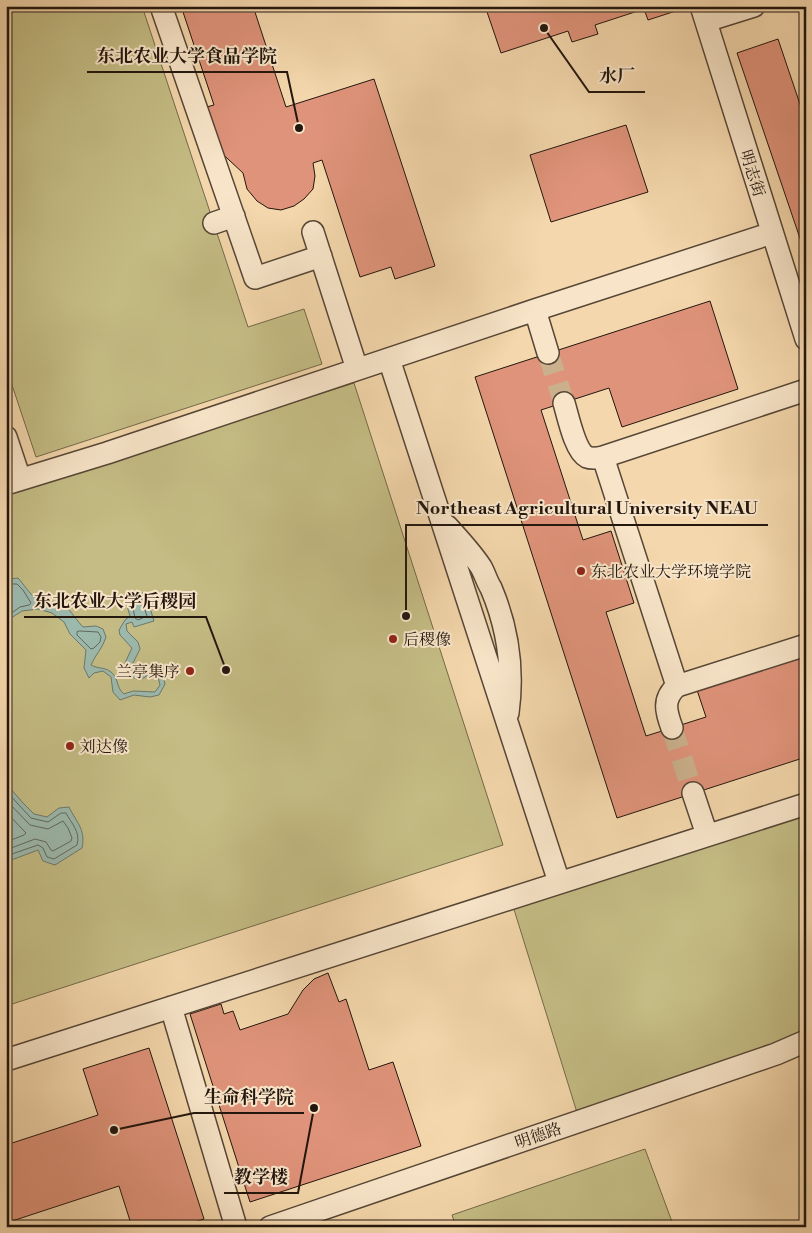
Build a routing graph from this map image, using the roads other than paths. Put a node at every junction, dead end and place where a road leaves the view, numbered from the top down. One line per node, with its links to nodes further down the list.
1 (160, 6): 4 (street)
2 (754, 6): 3 (street)
3 (703, 14): 7 (street, 明志街)
4 (234, 216): 5 (street); 8 (street)
5 (214, 223)
6 (313, 232): 8 (street)
7 (772, 233): 9 (street, 明志街); 10 (street)
8 (321, 256): 14 (street)
9 (800, 303): 11 (street, 明志街)
10 (535, 310): 12 (street); 13 (street)
11 (806, 339)
12 (548, 353)
13 (389, 358): 14 (street); 26 (street)
14 (357, 369): 19 (street)
15 (806, 390): 18 (street)
16 (564, 403): 18 (street)
17 (6, 437): 19 (street)
18 (603, 457): 21 (street)
19 (13, 481)
20 (806, 645): 21 (street)
21 (677, 686): 22 (street)
22 (672, 728)
23 (693, 793): 25 (street)
24 (806, 804): 25 (street)
25 (706, 835): 26 (street)
26 (559, 882): 27 (street)
27 (171, 1007): 29 (street); 30 (street)
28 (806, 1041): 31 (street, 明德路)
29 (6, 1060)
30 (236, 1227)
31 (270, 1227)

